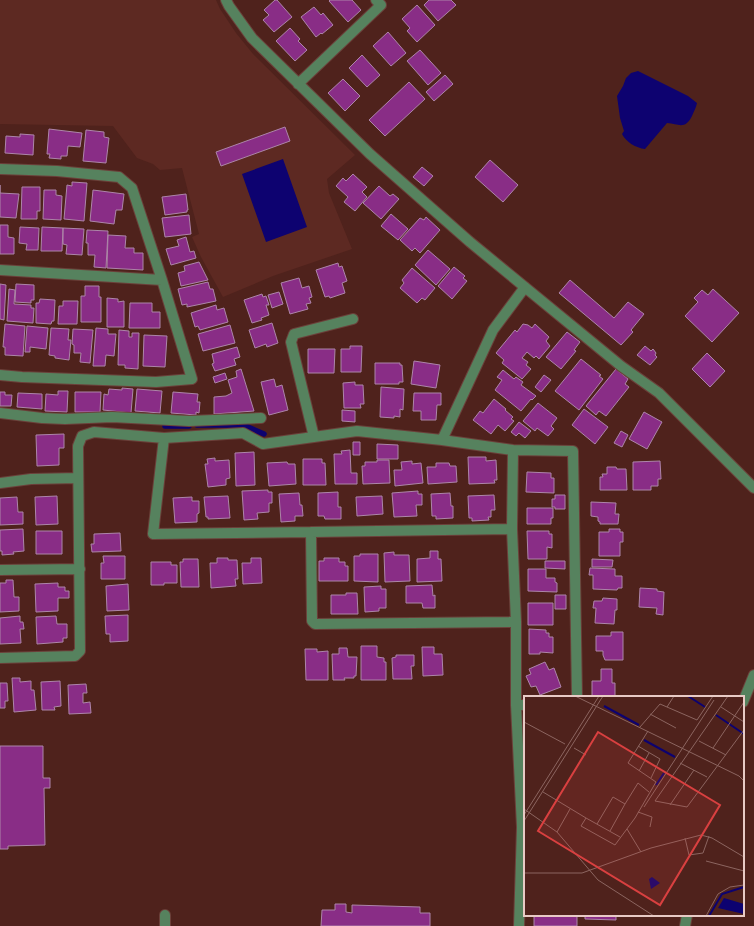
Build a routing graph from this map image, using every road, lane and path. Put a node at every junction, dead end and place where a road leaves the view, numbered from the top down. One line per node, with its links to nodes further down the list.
1 (226, 0): 3 (street)
2 (376, 0): 3 (street)
3 (298, 84): 7 (street)
4 (0, 169): 6 (street)
5 (0, 270): 6 (street)
6 (162, 280): 9 (street)
7 (525, 287): 14 (street); 18 (street)
8 (353, 319): 12 (street)
9 (0, 375)
10 (0, 413): 11 (street)
11 (261, 418)
12 (314, 437): 13 (street); 14 (street)
13 (164, 438): 16 (street); 20 (street)
14 (442, 440): 15 (street)
15 (513, 450): 19 (street); 26 (street)
16 (78, 478): 17 (street); 21 (street)
17 (0, 483)
18 (754, 488)
19 (512, 529): 20 (street); 23 (street)
20 (311, 532): 23 (street)
21 (80, 569): 22 (street); 24 (street)
22 (0, 570)
23 (516, 622): 28 (street)
24 (0, 658)
25 (754, 675): 27 (street)
26 (577, 696)
27 (744, 700)
28 (521, 705): 29 (street)
29 (523, 827): 33 (street)
30 (165, 915): 32 (street)
31 (687, 916): 34 (street)
32 (166, 926)
33 (519, 926)
34 (686, 926)

